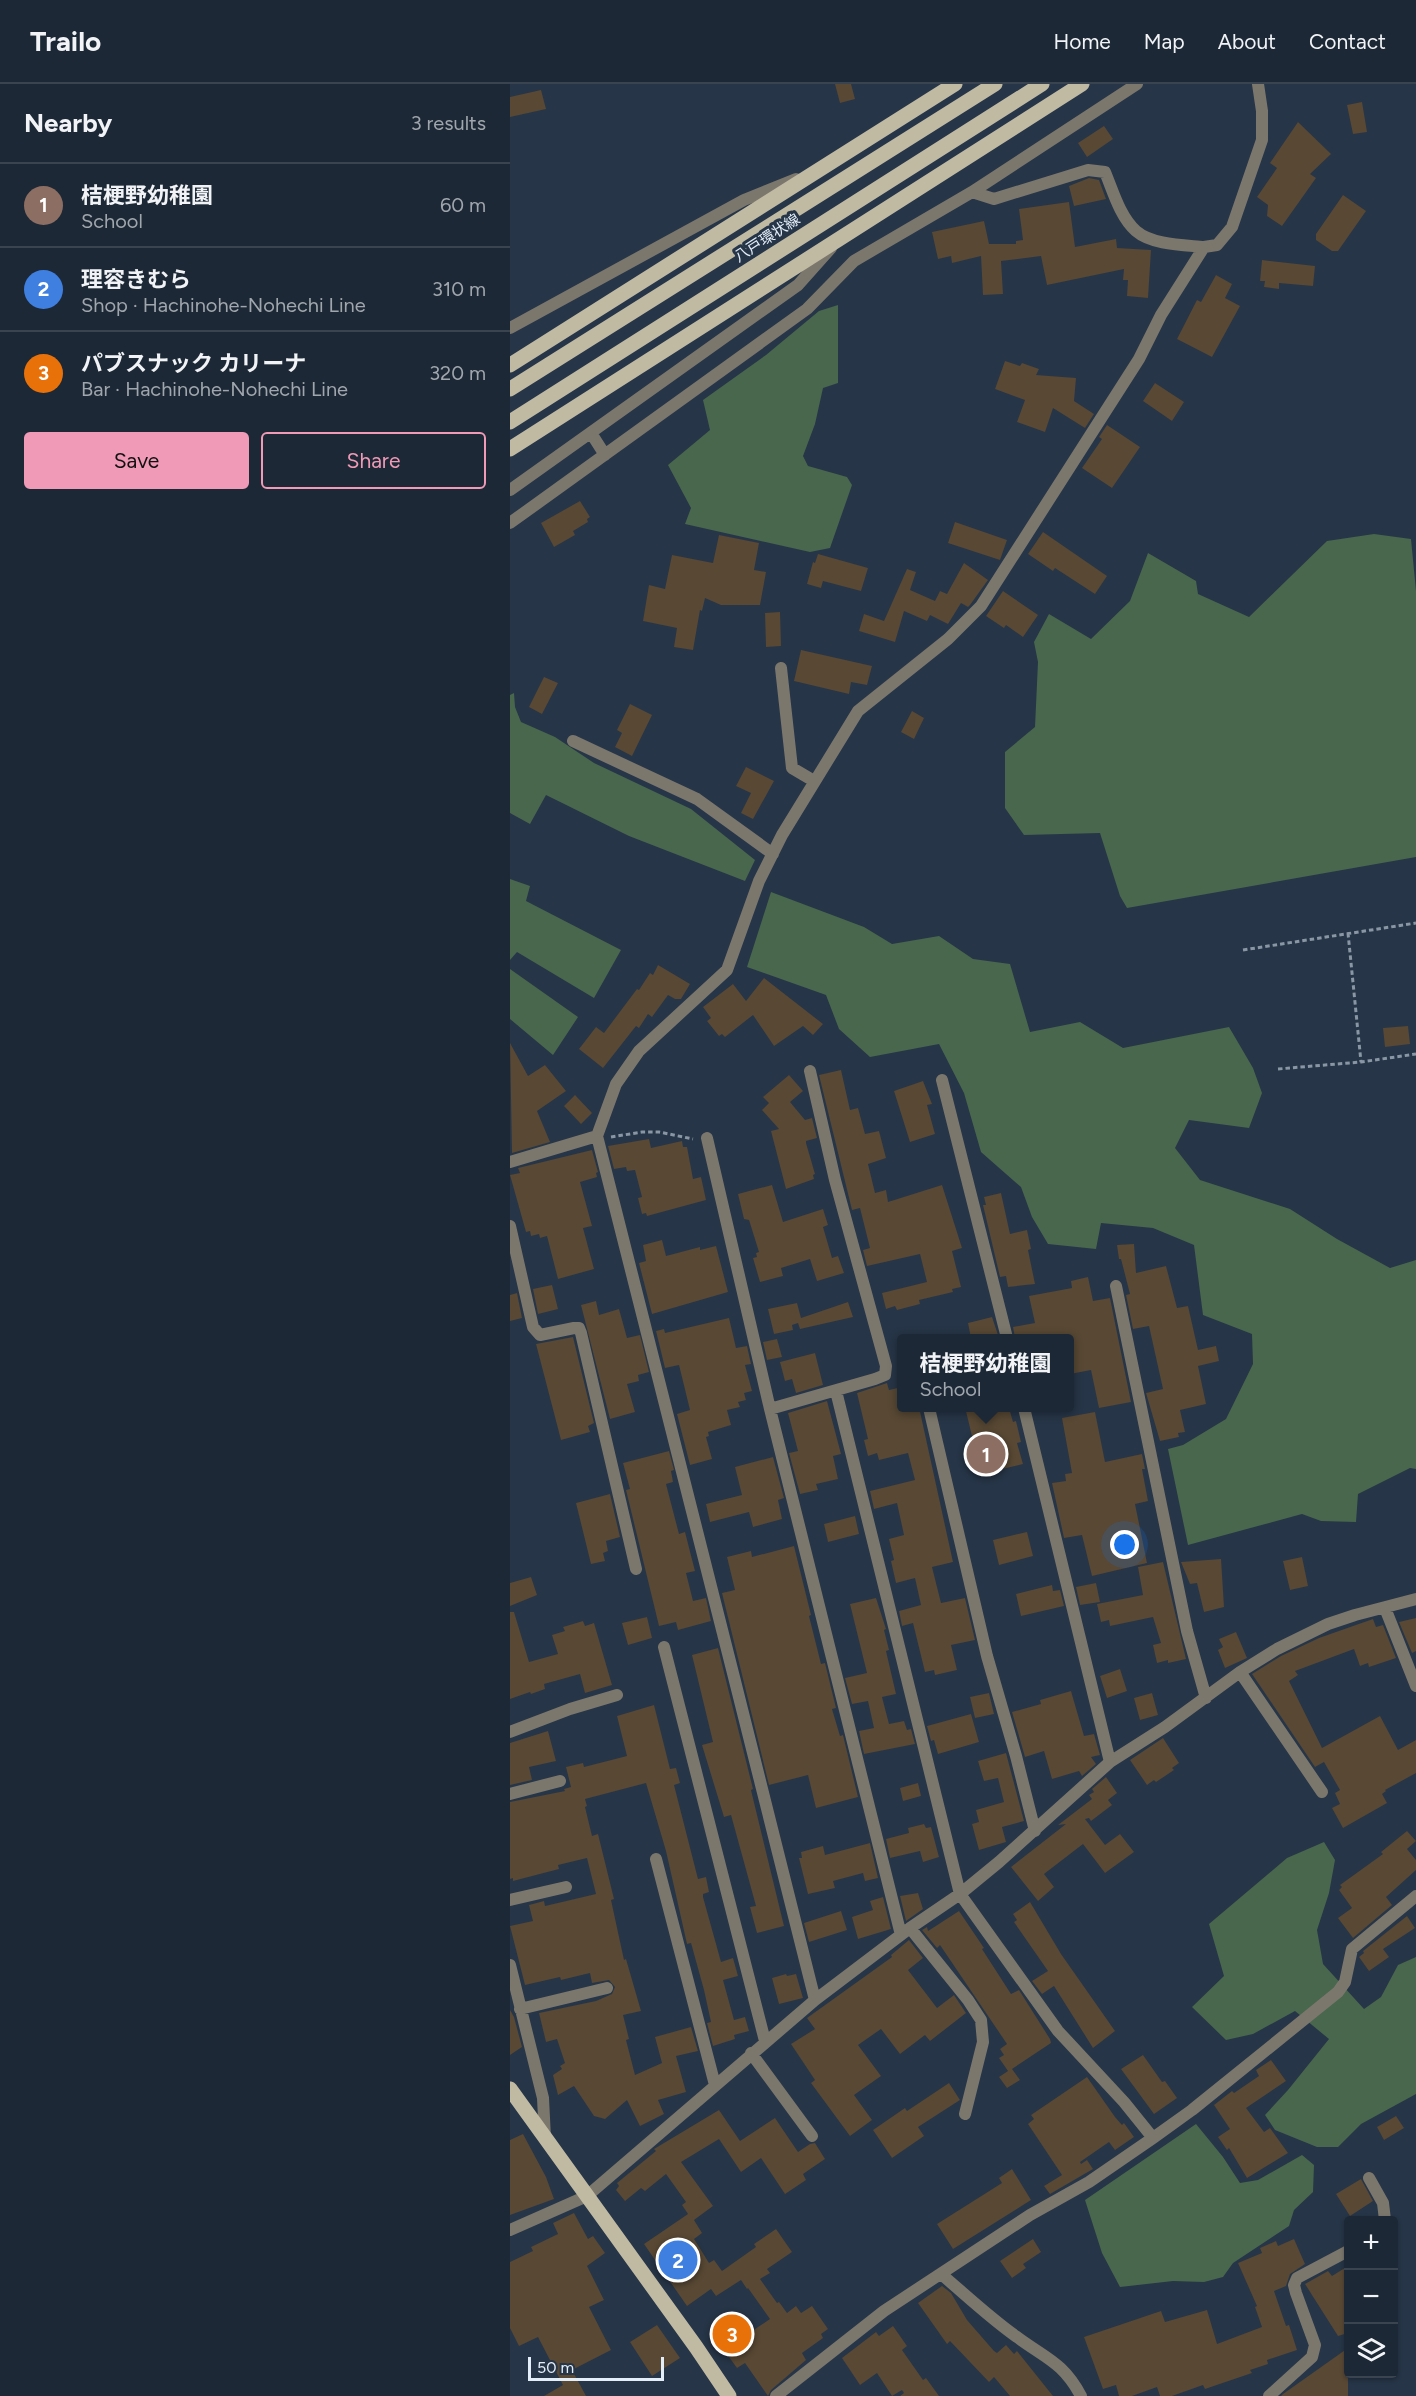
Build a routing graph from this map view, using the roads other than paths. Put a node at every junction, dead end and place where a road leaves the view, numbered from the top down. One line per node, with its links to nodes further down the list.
1 (956, 84): 7 (main road)
2 (994, 84): 13 (main road, 八戸環状線)
3 (1082, 84): 9 (main road)
4 (1137, 84): 8 (street)
5 (1258, 84): 10 (street)
6 (1040, 85): 14 (main road, 八戸環状線)
7 (824, 167): 11 (street); 12 (main road)
8 (972, 192): 10 (street); 17 (street)
9 (836, 242): 15 (street); 16 (main road)
10 (1204, 247): 22 (street)
11 (510, 327)
12 (510, 365)
13 (510, 389)
14 (510, 422)
15 (591, 433): 17 (street); 18 (street)
16 (510, 449)
17 (606, 455): 19 (street)
18 (510, 489)
19 (510, 523)
20 (781, 668): 22 (street)
21 (573, 741): 23 (street)
22 (814, 781): 23 (street)
23 (773, 854): 26 (street)
24 (810, 1071): 32 (street)
25 (942, 1080): 31 (street)
26 (597, 1136): 28 (street); 58 (street)
27 (707, 1138): 33 (street)
28 (510, 1162)
29 (510, 1226): 36 (street)
30 (1116, 1286): 43 (street)
31 (1006, 1334)
32 (836, 1391): 33 (street); 52 (street)
33 (770, 1409): 55 (street)
34 (930, 1412): 49 (street)
35 (1025, 1412): 45 (street)
36 (636, 1569)
37 (1416, 1599): 38 (street)
38 (1384, 1608): 40 (street); 41 (street)
39 (664, 1647): 60 (street)
40 (1240, 1672): 43 (street); 47 (street)
41 (1416, 1686)
42 (617, 1695): 44 (street)
43 (1206, 1698): 45 (street)
44 (510, 1732)
45 (1110, 1762): 49 (street)
46 (560, 1781): 48 (street)
47 (1322, 1792)
48 (510, 1794)
49 (1035, 1831): 52 (street)
50 (656, 1859): 62 (street)
51 (566, 1887): 54 (street)
52 (960, 1894): 55 (street); 67 (street)
53 (1416, 1896): 67 (street)
54 (510, 1900)
55 (906, 1932): 58 (street); 64 (street)
56 (510, 1965): 59 (street)
57 (607, 1988): 59 (street)
58 (815, 2000): 60 (street)
59 (520, 2009): 66 (street)
60 (765, 2041): 61 (street)
61 (751, 2053): 62 (street); 65 (street)
62 (714, 2085): 69 (street)
63 (510, 2089): 66 (main road)
64 (964, 2114)
65 (812, 2136)
66 (545, 2138): 69 (main road)
67 (1154, 2138): 73 (street)
68 (1369, 2178): 70 (street)
69 (587, 2196): 71 (street); 74 (main road)
70 (1385, 2216)
71 (510, 2230)
72 (1344, 2253): 77 (street)
73 (941, 2274): 75 (street); 76 (street)
74 (729, 2396)
75 (777, 2396)
76 (1081, 2396)
77 (1269, 2396)

